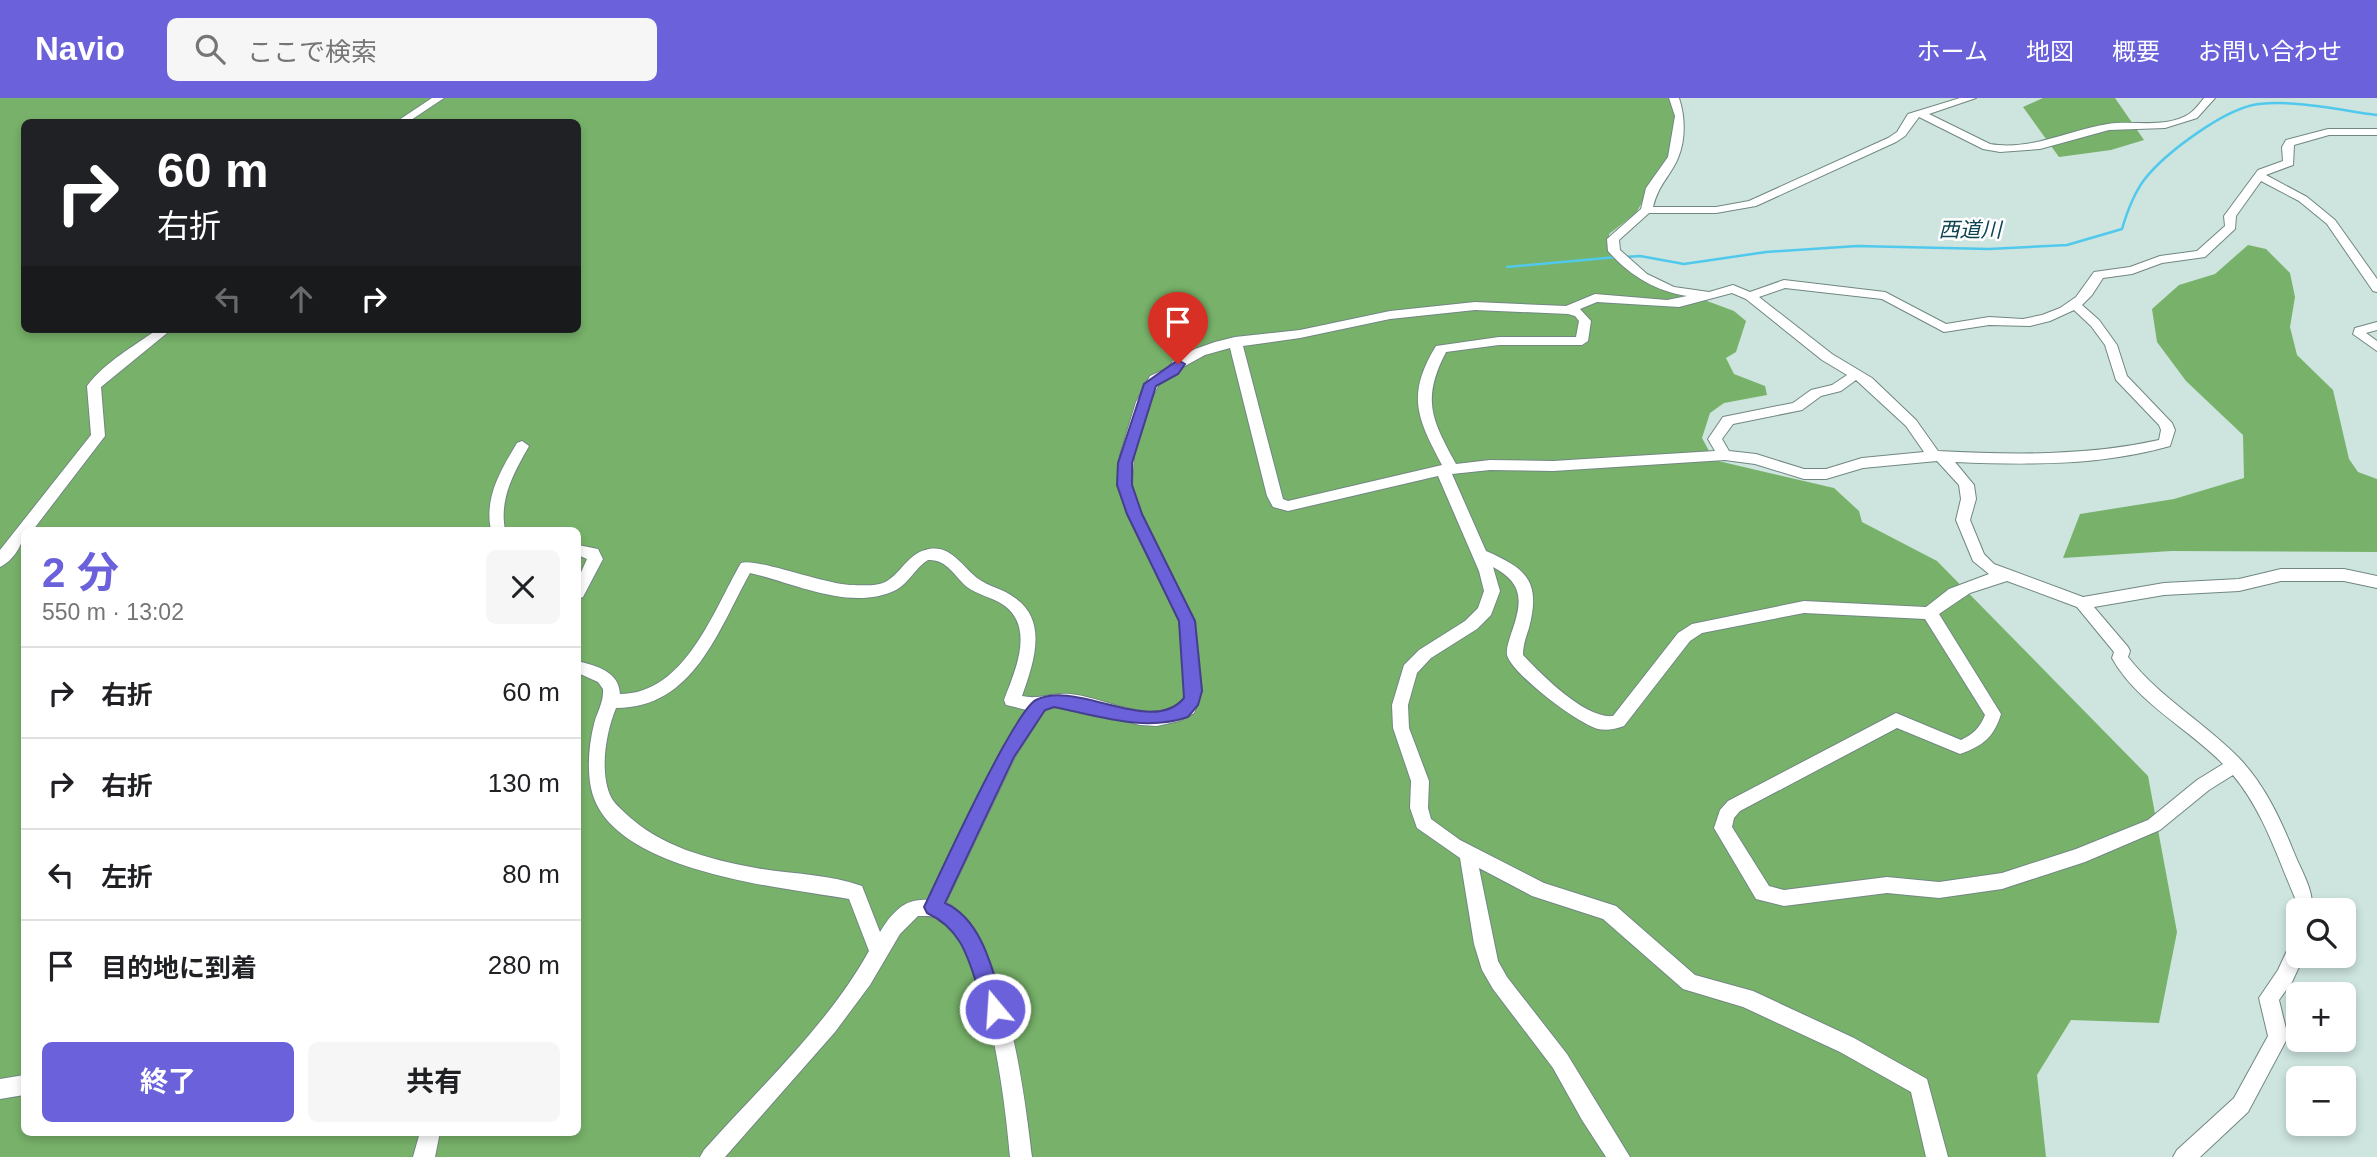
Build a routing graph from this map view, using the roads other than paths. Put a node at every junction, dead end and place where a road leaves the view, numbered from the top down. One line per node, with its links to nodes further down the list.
1 (439, 98): 6 (street)
2 (1674, 98): 9 (street)
3 (1971, 98): 5 (street)
4 (2210, 98): 5 (street)
5 (1920, 114): 9 (street)
6 (406, 119)
7 (2377, 132): 8 (street)
8 (2260, 176): 10 (street); 13 (street)
9 (1646, 209): 11 (street)
10 (2377, 288)
11 (1699, 296): 12 (street); 14 (street)
12 (1750, 296): 13 (street); 19 (street)
13 (2075, 305): 22 (street)
14 (1568, 310): 17 (street); 23 (street)
15 (2377, 326): 18 (street)
16 (161, 333): 24 (street)
17 (1235, 341): 23 (street); 37 (street)
18 (2377, 347)
19 (1857, 374): 21 (street); 22 (street)
20 (522, 446): 25 (street)
21 (1725, 455): 22 (street); 23 (street)
22 (1938, 457): 30 (street)
23 (1447, 469): 28 (street)
24 (27, 527)
25 (497, 527)
26 (21, 535): 29 (street)
27 (581, 551): 32 (street)
28 (1481, 555): 34 (street); 39 (street)
29 (0, 561)
30 (2005, 576): 33 (street); 34 (street)
31 (2377, 582): 33 (street)
32 (581, 587)
33 (2082, 603): 38 (street)
34 (1930, 613): 38 (street)
35 (581, 668): 36 (street)
36 (609, 701): 37 (street); 42 (street)
37 (1039, 705): 41 (street)
38 (2235, 765): 40 (street)
39 (1468, 854): 50 (street); 51 (street)
40 (2304, 898)
41 (934, 907): 42 (street); 49 (street)
42 (879, 953): 48 (street)
43 (2289, 968): 52 (street)
44 (21, 1086): 45 (street)
45 (0, 1088)
46 (429, 1136): 47 (street)
47 (424, 1157)
48 (711, 1157)
49 (1021, 1157)
50 (1619, 1157)
51 (1937, 1157)
52 (2184, 1157)

